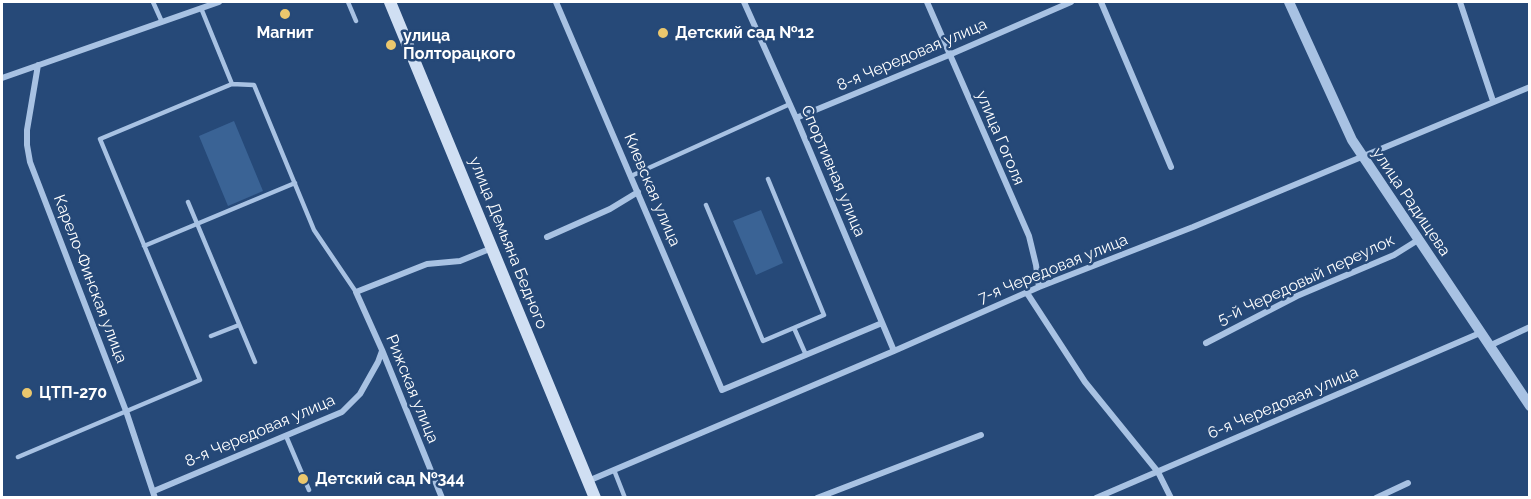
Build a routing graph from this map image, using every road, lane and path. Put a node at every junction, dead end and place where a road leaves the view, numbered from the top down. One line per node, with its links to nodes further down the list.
1 (153, 2): 14 (lane)
2 (219, 2): 12 (street)
3 (348, 2): 13 (lane)
4 (390, 2): 35 (main road, улица Демьяна Бедного)
5 (556, 2): 25 (street, Киевская улица)
6 (744, 2): 21 (street, Спортивная улица)
7 (927, 2): 15 (street, улица Гоголя)
8 (1071, 2): 15 (street, 8-я Чередовая улица)
9 (1101, 2): 24 (street)
10 (1289, 2): 23 (street, улица Радищева)
11 (1460, 2): 20 (street)
12 (201, 8): 14 (street); 18 (lane)
13 (356, 21)
14 (162, 22): 16 (street)
15 (950, 55): 22 (street, 8-я Чередовая улица); 36 (street, улица Гоголя)
16 (38, 66): 17 (street); 52 (street, Карело-Финская улица)
17 (2, 78)
18 (232, 84): 27 (lane); 34 (lane)
19 (1530, 87): 20 (street, 7-я Чередовая улица)
20 (1494, 101): 23 (street, 7-я Чередовая улица)
21 (790, 104): 22 (street, Спортивная улица); 25 (lane)
22 (796, 118): 39 (street, Спортивная улица)
23 (1362, 156): 33 (street, улица Радищева); 36 (street, 7-я Чередовая улица)
24 (1171, 166)
25 (631, 176): 28 (street, Киевская улица)
26 (768, 179): 42 (lane)
27 (295, 183): 31 (lane); 37 (lane)
28 (638, 192): 32 (street); 49 (street, Киевская улица)
29 (188, 202): 31 (lane)
30 (706, 205): 42 (lane)
31 (197, 224): 34 (lane); 40 (lane)
32 (547, 237)
33 (1418, 240): 43 (street, улица Радищева); 45 (street, 5-й Чередовый переулок)
34 (144, 246): 52 (lane)
35 (492, 248): 37 (street); 58 (main road, улица Демьяна Бедного)
36 (1039, 287): 38 (street, 7-я Чередовая улица)
37 (356, 292): 47 (street, Рижская улица)
38 (1027, 293): 48 (street, 7-я Чередовая улица); 57 (street)
39 (882, 323): 48 (street, Спортивная улица); 49 (street)
40 (239, 325): 44 (lane); 50 (lane)
41 (1530, 327): 46 (street)
42 (794, 328): 49 (lane)
43 (1480, 333): 46 (street, улица Радищева); 57 (street, 6-я Чередовая улица)
44 (211, 336)
45 (1206, 343)
46 (1489, 346): 51 (street, улица Радищева)
47 (382, 350): 54 (street, 8-я Чередовая улица); 62 (street, Рижская улица)
48 (894, 351): 56 (street, 7-я Чередовая улица)
49 (806, 355)
50 (255, 362)
51 (1530, 406)
52 (126, 411): 55 (lane); 61 (street, Карело-Финская улица)
53 (981, 435): 65 (street)
54 (286, 436): 60 (lane); 61 (street, 8-я Чередовая улица)
55 (18, 457)
56 (614, 470): 58 (street, 7-я Чередовая улица); 64 (lane)
57 (1158, 472): 66 (street, 6-я Чередовая улица); 67 (street)
58 (588, 481): 63 (main road, улица Демьяна Бедного)
59 (1408, 483): 68 (street)
60 (309, 490)
61 (154, 494)
62 (442, 498)
63 (595, 498)
64 (625, 498)
65 (817, 498)
66 (1096, 498)
67 (1172, 498)
68 (1377, 498)

